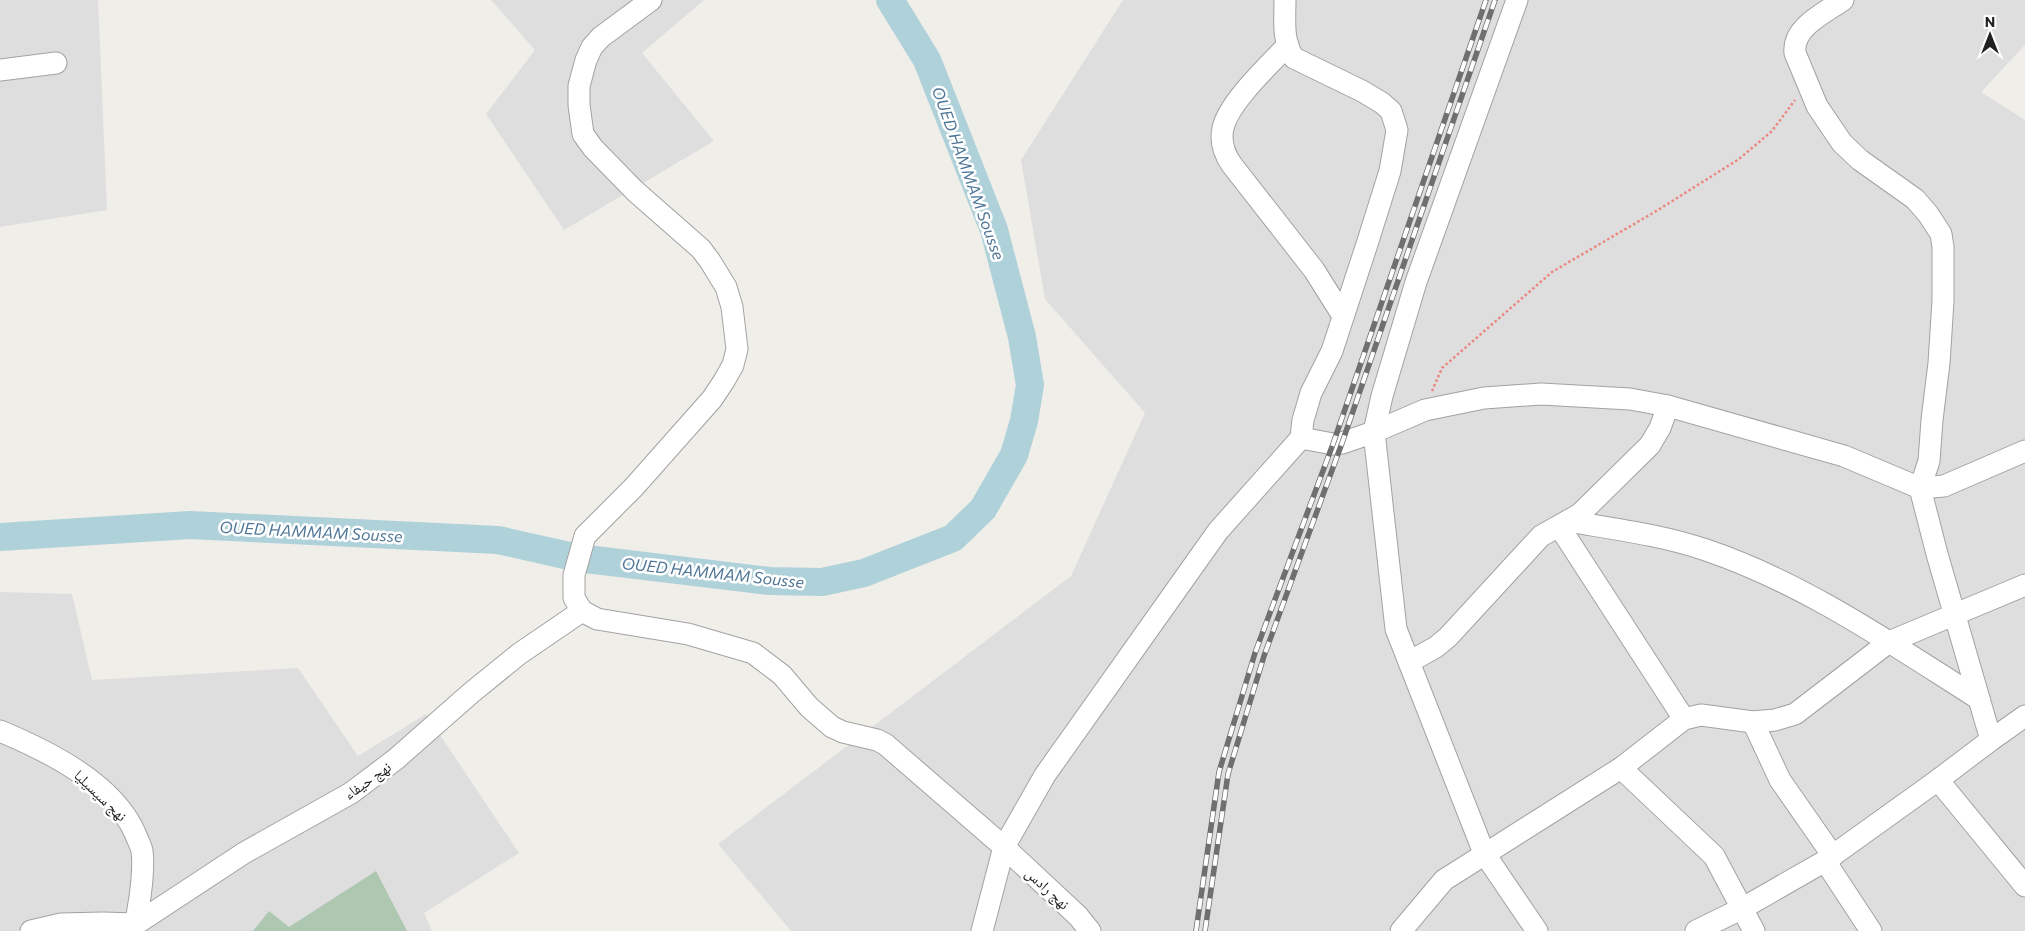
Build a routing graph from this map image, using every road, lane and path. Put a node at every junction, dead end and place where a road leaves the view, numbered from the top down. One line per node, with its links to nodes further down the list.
1 (651, 0): 18 (street)
2 (1285, 0): 5 (street)
3 (1517, 0): 12 (street)
4 (1843, 0): 8 (street)
5 (1288, 45): 9 (street); 9 (street)
6 (56, 63): 7 (street)
7 (0, 70)
8 (1807, 84): 11 (path); 15 (street)
9 (1344, 316): 13 (street)
10 (1668, 406): 11 (street); 15 (street); 16 (street)
11 (1425, 410): 12 (street)
12 (1374, 432): 13 (street); 21 (street)
13 (1301, 438): 30 (street)
14 (2025, 451): 15 (street)
15 (1920, 488): 19 (street)
16 (1564, 523): 20 (street); 21 (street); 24 (street)
17 (2025, 585): 19 (street)
18 (582, 611): 30 (street, نهج رادس); 35 (street, نهج حيفاء)
19 (1955, 615): 20 (street); 22 (street)
20 (1888, 642): 22 (street); 25 (street)
21 (1409, 662): 31 (street)
22 (1979, 698): 27 (street)
23 (2025, 716): 27 (street)
24 (1684, 719): 25 (street); 28 (street)
25 (1753, 722): 32 (street)
26 (0, 731): 35 (street, نهج سيسيليا)
27 (1991, 740): 29 (street)
28 (1621, 768): 31 (street); 34 (street)
29 (1938, 780): 32 (street); 33 (street)
30 (1004, 847): 37 (street); 38 (street, نهج رادس)
31 (1484, 853): 39 (street); 40 (street)
32 (1829, 859): 34 (street); 43 (street)
33 (2025, 886)
34 (1743, 908): 41 (street); 42 (street)
35 (134, 928): 36 (street)
36 (31, 931)
37 (982, 931)
38 (1090, 931)
39 (1400, 931)
40 (1537, 931)
41 (1696, 931)
42 (1754, 931)
43 (1871, 931)

